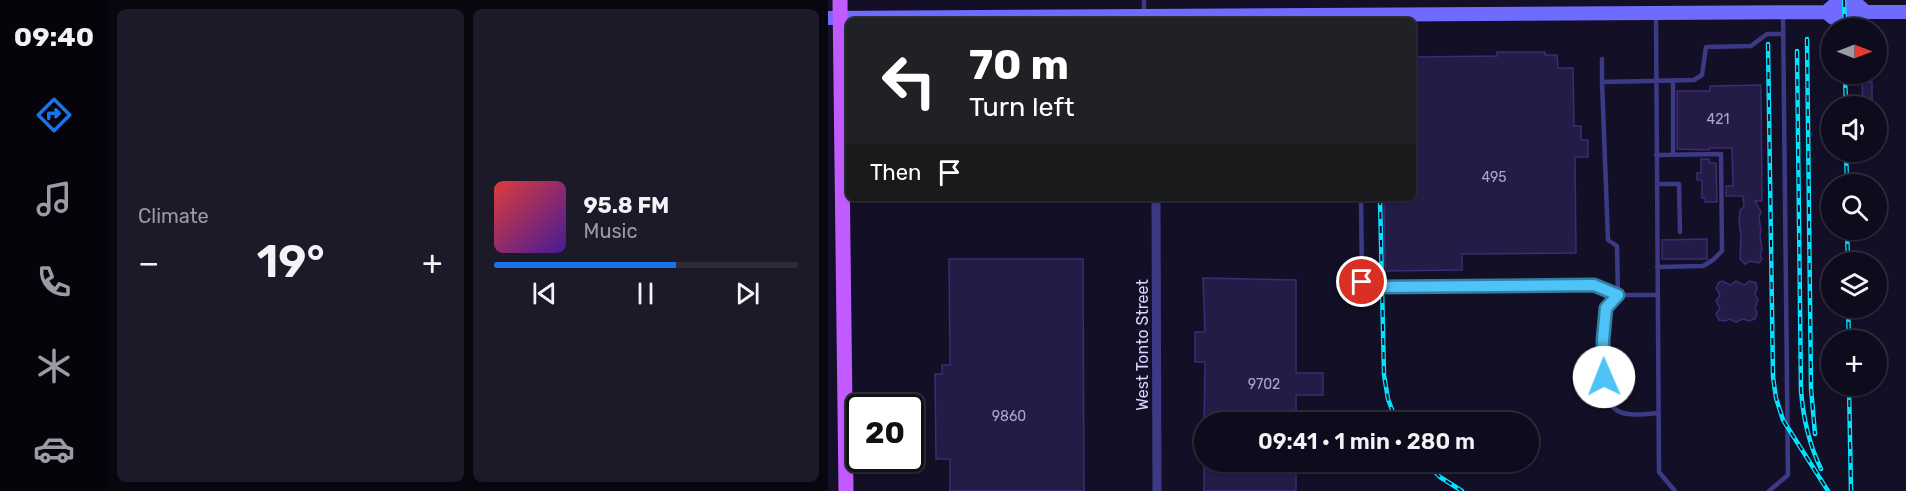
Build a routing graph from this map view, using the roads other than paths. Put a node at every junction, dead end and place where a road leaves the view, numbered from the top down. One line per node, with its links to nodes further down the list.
1 (840, 0): 6 (main road)
2 (1144, 0): 7 (lane)
3 (1783, 12): 4 (main road); 5 (main road); 9 (lane)
4 (1906, 12)
5 (1656, 14): 8 (main road); 11 (lane)
6 (834, 18): 7 (main road); 24 (main road)
7 (1144, 18): 8 (main road)
8 (1365, 18)
9 (1783, 34): 12 (lane); 27 (lane)
10 (1602, 59): 13 (lane)
11 (1656, 81): 12 (lane); 13 (lane); 14 (lane)
12 (1673, 81): 15 (lane)
13 (1602, 82): 21 (lane)
14 (1656, 154): 15 (lane); 16 (lane)
15 (1673, 154): 20 (lane)
16 (1657, 184): 19 (lane); 20 (lane)
17 (1156, 201): 25 (street, West Tonto Street)
18 (1361, 201): 21 (lane)
19 (1680, 232)
20 (1657, 267): 22 (lane)
21 (1618, 295): 22 (lane); 23 (lane)
22 (1657, 295): 23 (lane)
23 (1658, 413): 26 (lane)
24 (846, 491)
25 (1157, 491)
26 (1675, 491)
27 (1769, 491)

